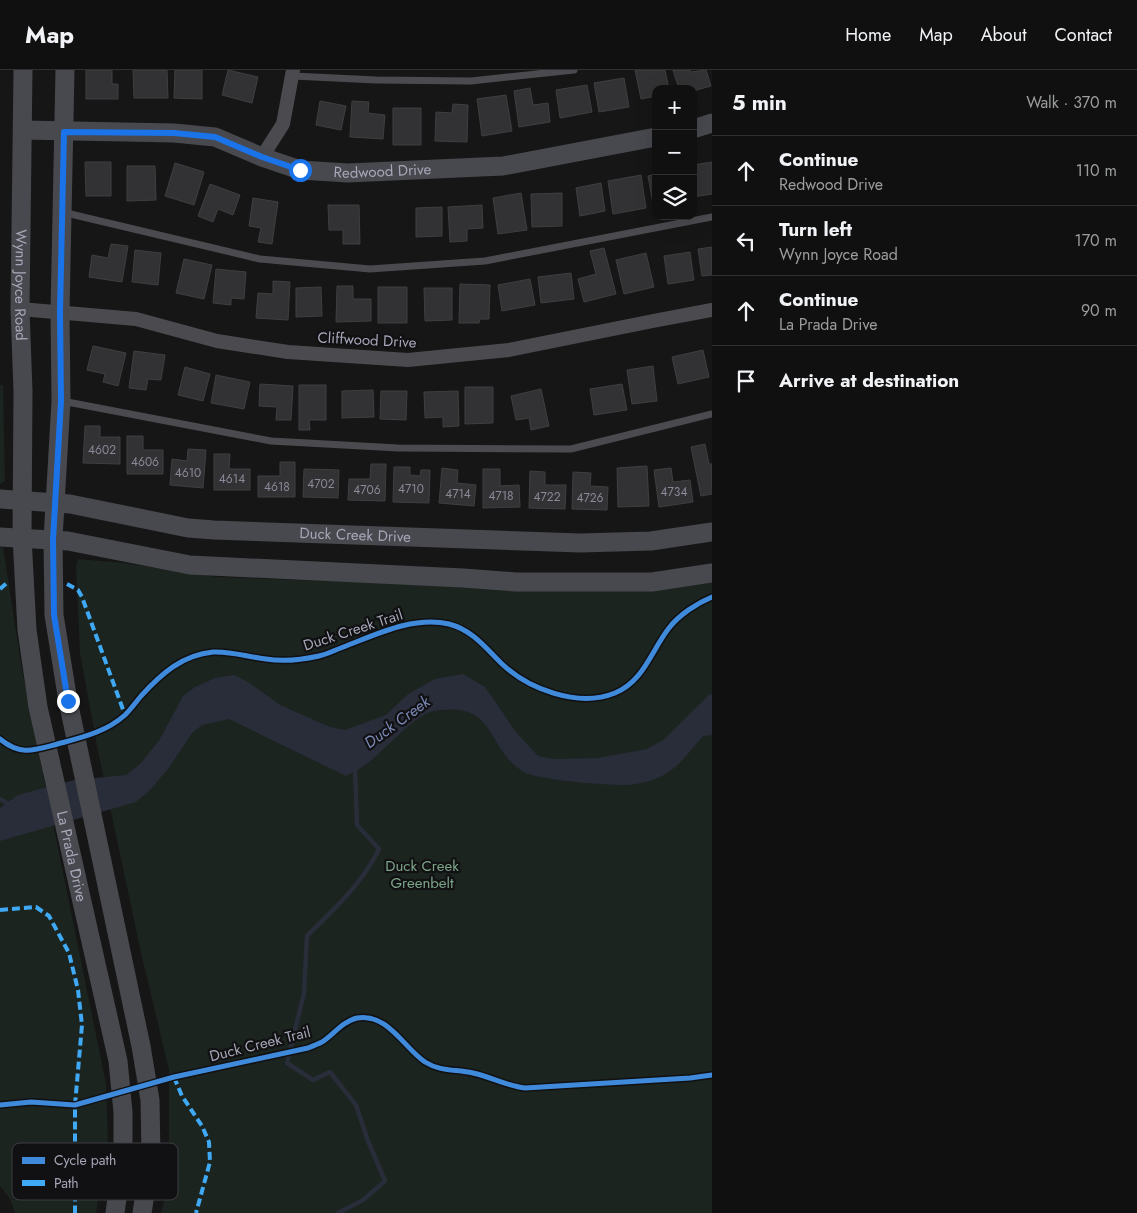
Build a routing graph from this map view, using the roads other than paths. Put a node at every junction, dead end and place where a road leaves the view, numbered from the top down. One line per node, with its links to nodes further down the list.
1 (24, 70): 7 (main road, Wynn Joyce Road)
2 (65, 70): 8 (main road)
3 (574, 70): 4 (lane)
4 (293, 73): 10 (street)
5 (712, 123): 6 (main road)
6 (697, 128)
7 (23, 130): 8 (main road, Redwood Drive); 13 (main road, Wynn Joyce Road)
8 (64, 132): 10 (main road, Redwood Drive); 11 (main road)
9 (652, 138): 10 (main road, Redwood Drive)
10 (262, 157)
11 (62, 212): 12 (lane); 15 (main road)
12 (712, 217)
13 (20, 309): 15 (street, Cliffwood Drive); 19 (main road, Wynn Joyce Road)
14 (712, 310): 15 (street, Cliffwood Drive)
15 (60, 312): 16 (main road)
16 (61, 401): 17 (lane); 20 (main road)
17 (712, 414)
18 (0, 499): 19 (main road, Duck Creek Drive)
19 (21, 500): 20 (main road, Duck Creek Drive); 23 (main road, La Prada Drive)
20 (55, 503): 21 (main road, Duck Creek Drive); 24 (main road, La Prada Drive)
21 (712, 532)
22 (0, 537): 23 (main road)
23 (22, 537): 24 (main road); 26 (main road, La Prada Drive)
24 (53, 540): 25 (main road); 27 (main road, La Prada Drive)
25 (712, 574)
26 (123, 1143)
27 (151, 1143)
28 (116, 1200): 30 (main road, La Prada Drive)
29 (144, 1200): 31 (main road, La Prada Drive)
30 (114, 1213)
31 (142, 1213)

